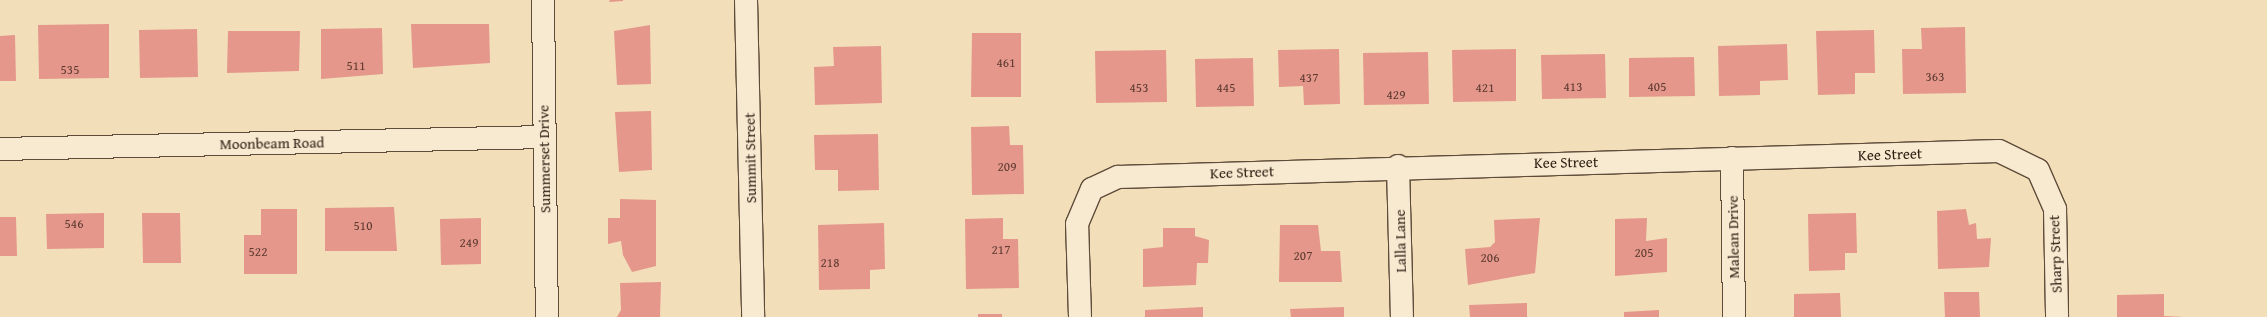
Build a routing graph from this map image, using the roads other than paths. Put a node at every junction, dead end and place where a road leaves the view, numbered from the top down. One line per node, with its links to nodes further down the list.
1 (543, 0): 3 (street, Summerset Drive)
2 (746, 0): 9 (street, Summit Street)
3 (544, 137): 4 (street, Moonbeam Road); 8 (street, Summerset Drive)
4 (0, 149)
5 (1732, 158): 6 (street, Kee Street); 7 (street, Kee Street); 12 (street, Malean Drive)
6 (1398, 166): 10 (street, Kee Street); 11 (street, Lalla Lane)
7 (2038, 170): 13 (street, Sharp Street)
8 (547, 317)
9 (753, 317)
10 (1080, 317)
11 (1402, 317)
12 (1734, 317)
13 (2057, 317)

